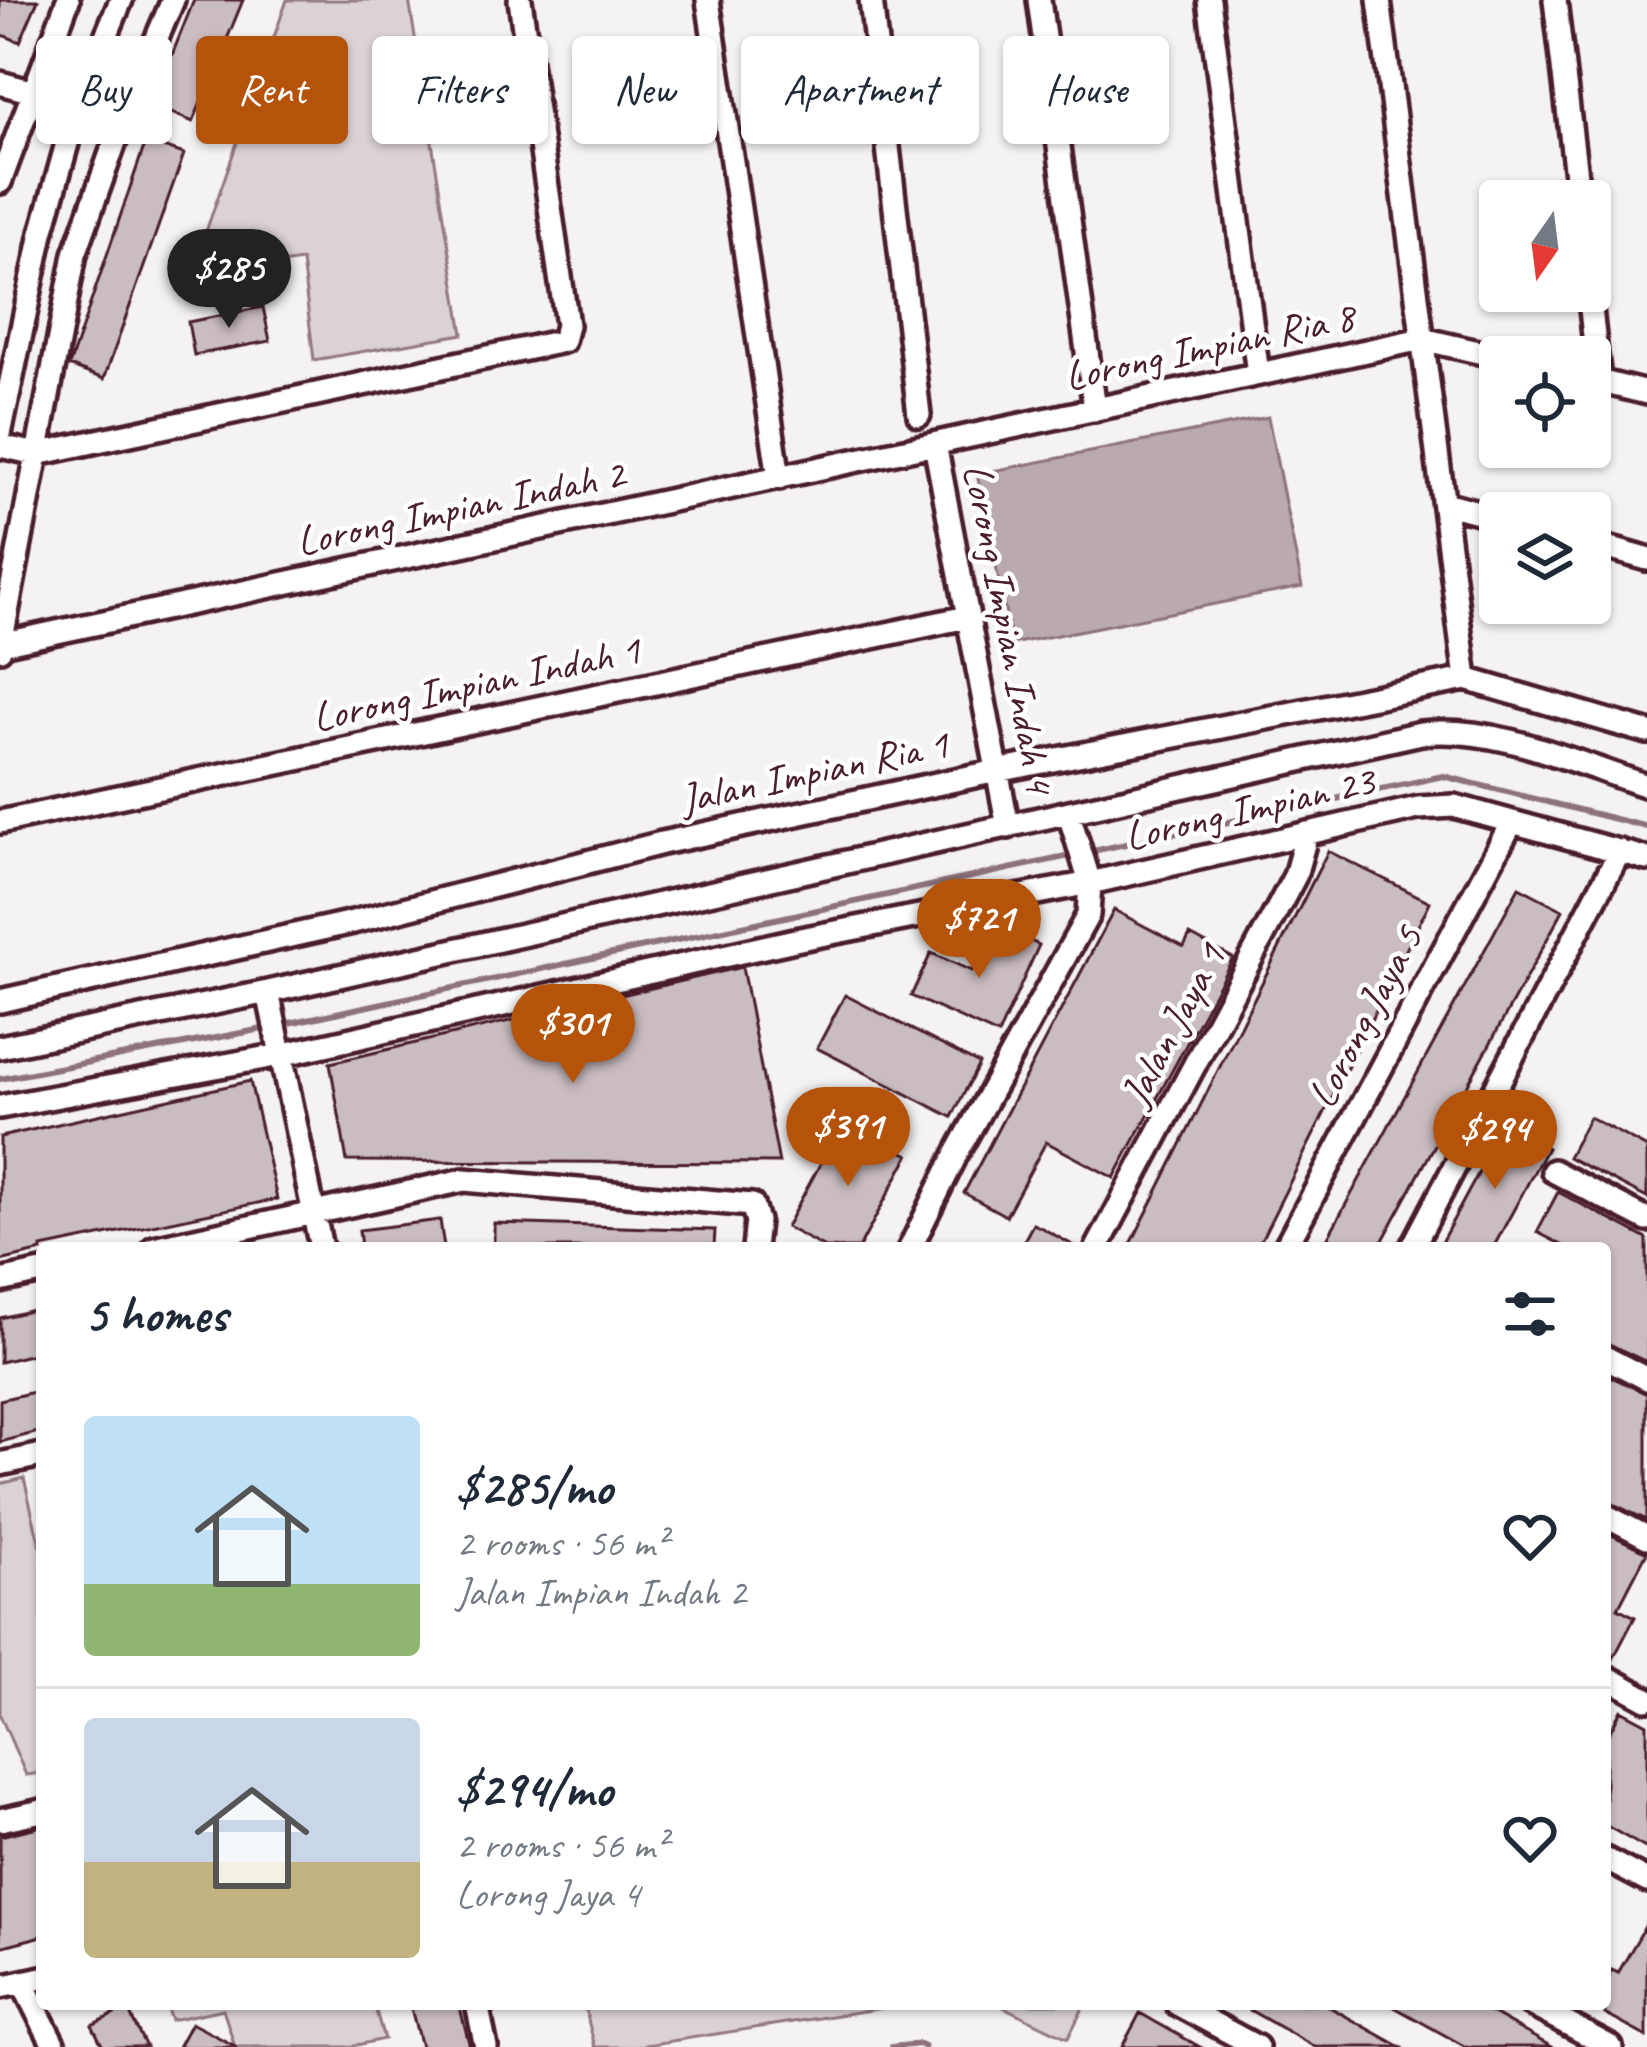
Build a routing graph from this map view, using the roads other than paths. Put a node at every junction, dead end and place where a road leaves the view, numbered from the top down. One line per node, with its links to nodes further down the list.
1 (68, 0): 13 (street)
2 (121, 0): 11 (street)
3 (173, 0): 28 (street)
4 (520, 0): 28 (street)
5 (708, 0): 29 (street)
6 (871, 0): 24 (street)
7 (1040, 0): 23 (street)
8 (1209, 0): 20 (street)
9 (1379, 0): 18 (street)
10 (1555, 0): 16 (street)
11 (106, 36)
12 (0, 83): 13 (street)
13 (32, 92): 14 (street); 17 (street)
14 (36, 93)
15 (68, 144): 25 (street)
16 (1576, 180)
17 (0, 182)
18 (1422, 339): 19 (street, Lorong Impian Ria 8); 20 (street, Lorong Impian Ria 8); 30 (street)
19 (1479, 352)
20 (1258, 374): 23 (street, Lorong Impian Ria 8)
21 (1611, 384): 22 (street)
22 (1647, 393)
23 (1095, 410): 26 (street, Lorong Impian Ria 8)
24 (919, 415)
25 (0, 434)
26 (935, 444): 29 (street, Lorong Impian Indah 2); 34 (street, Lorong Impian Indah 4)
27 (0, 446): 28 (street)
28 (37, 454): 35 (street)
29 (779, 478): 35 (street, Lorong Impian Indah 2)
30 (1444, 503): 31 (street); 36 (street)
31 (1479, 512)
32 (1611, 549): 33 (street)
33 (1647, 559)
34 (967, 617): 38 (street, Lorong Impian Indah 4); 42 (street, Lorong Impian Indah 1)
35 (0, 646)
36 (1466, 679): 37 (street, Jalan Impian Ria 1); 38 (street, Jalan Impian Ria 1)
37 (1647, 732)
38 (997, 771): 43 (street, Lorong Impian Indah 4); 48 (street, Jalan Impian Ria 1)
39 (1647, 786): 40 (street)
40 (1069, 814): 43 (street); 47 (street)
41 (1512, 821): 44 (street, Lorong Impian 23); 45 (street, Lorong Impian 23); 61 (street, Lorong Jaya 5)
42 (0, 822)
43 (1008, 826): 49 (street)
44 (1307, 833): 47 (street, Lorong Impian 23); 60 (street, Jalan Jaya 1)
45 (1620, 851): 46 (street, Lorong Impian 23); 62 (street)
46 (1647, 859)
47 (1086, 873): 51 (street, Lorong Impian 23); 59 (street)
48 (0, 1001)
49 (270, 1003): 50 (street); 51 (street)
50 (0, 1047)
51 (278, 1048): 52 (street, Lorong Impian 23); 54 (street)
52 (0, 1107)
53 (1553, 1171): 55 (street)
54 (314, 1214): 56 (street); 57 (street); 58 (street)
55 (1647, 1220)
56 (182, 1242)
57 (320, 1242)
58 (755, 1242)
59 (913, 1242)
60 (1100, 1242)
61 (1288, 1242)
62 (1415, 1242)
63 (36, 1273): 64 (street)
64 (0, 1281)
65 (1611, 1360): 66 (street)
66 (1647, 1379)
67 (36, 1456): 68 (street)
68 (0, 1464)
69 (1611, 1518): 70 (street)
70 (1647, 1538)
71 (1611, 1679): 72 (street)
72 (1647, 1699)
73 (36, 1812): 74 (street)
74 (0, 1820)
75 (1611, 1862): 76 (street)
76 (1647, 1881)
77 (21, 1982): 81 (street)
78 (478, 2010): 82 (street)
79 (1195, 2010): 83 (street)
80 (1541, 2010): 84 (street)
81 (55, 2047)
82 (486, 2047)
83 (1257, 2047)
84 (1611, 2047)

